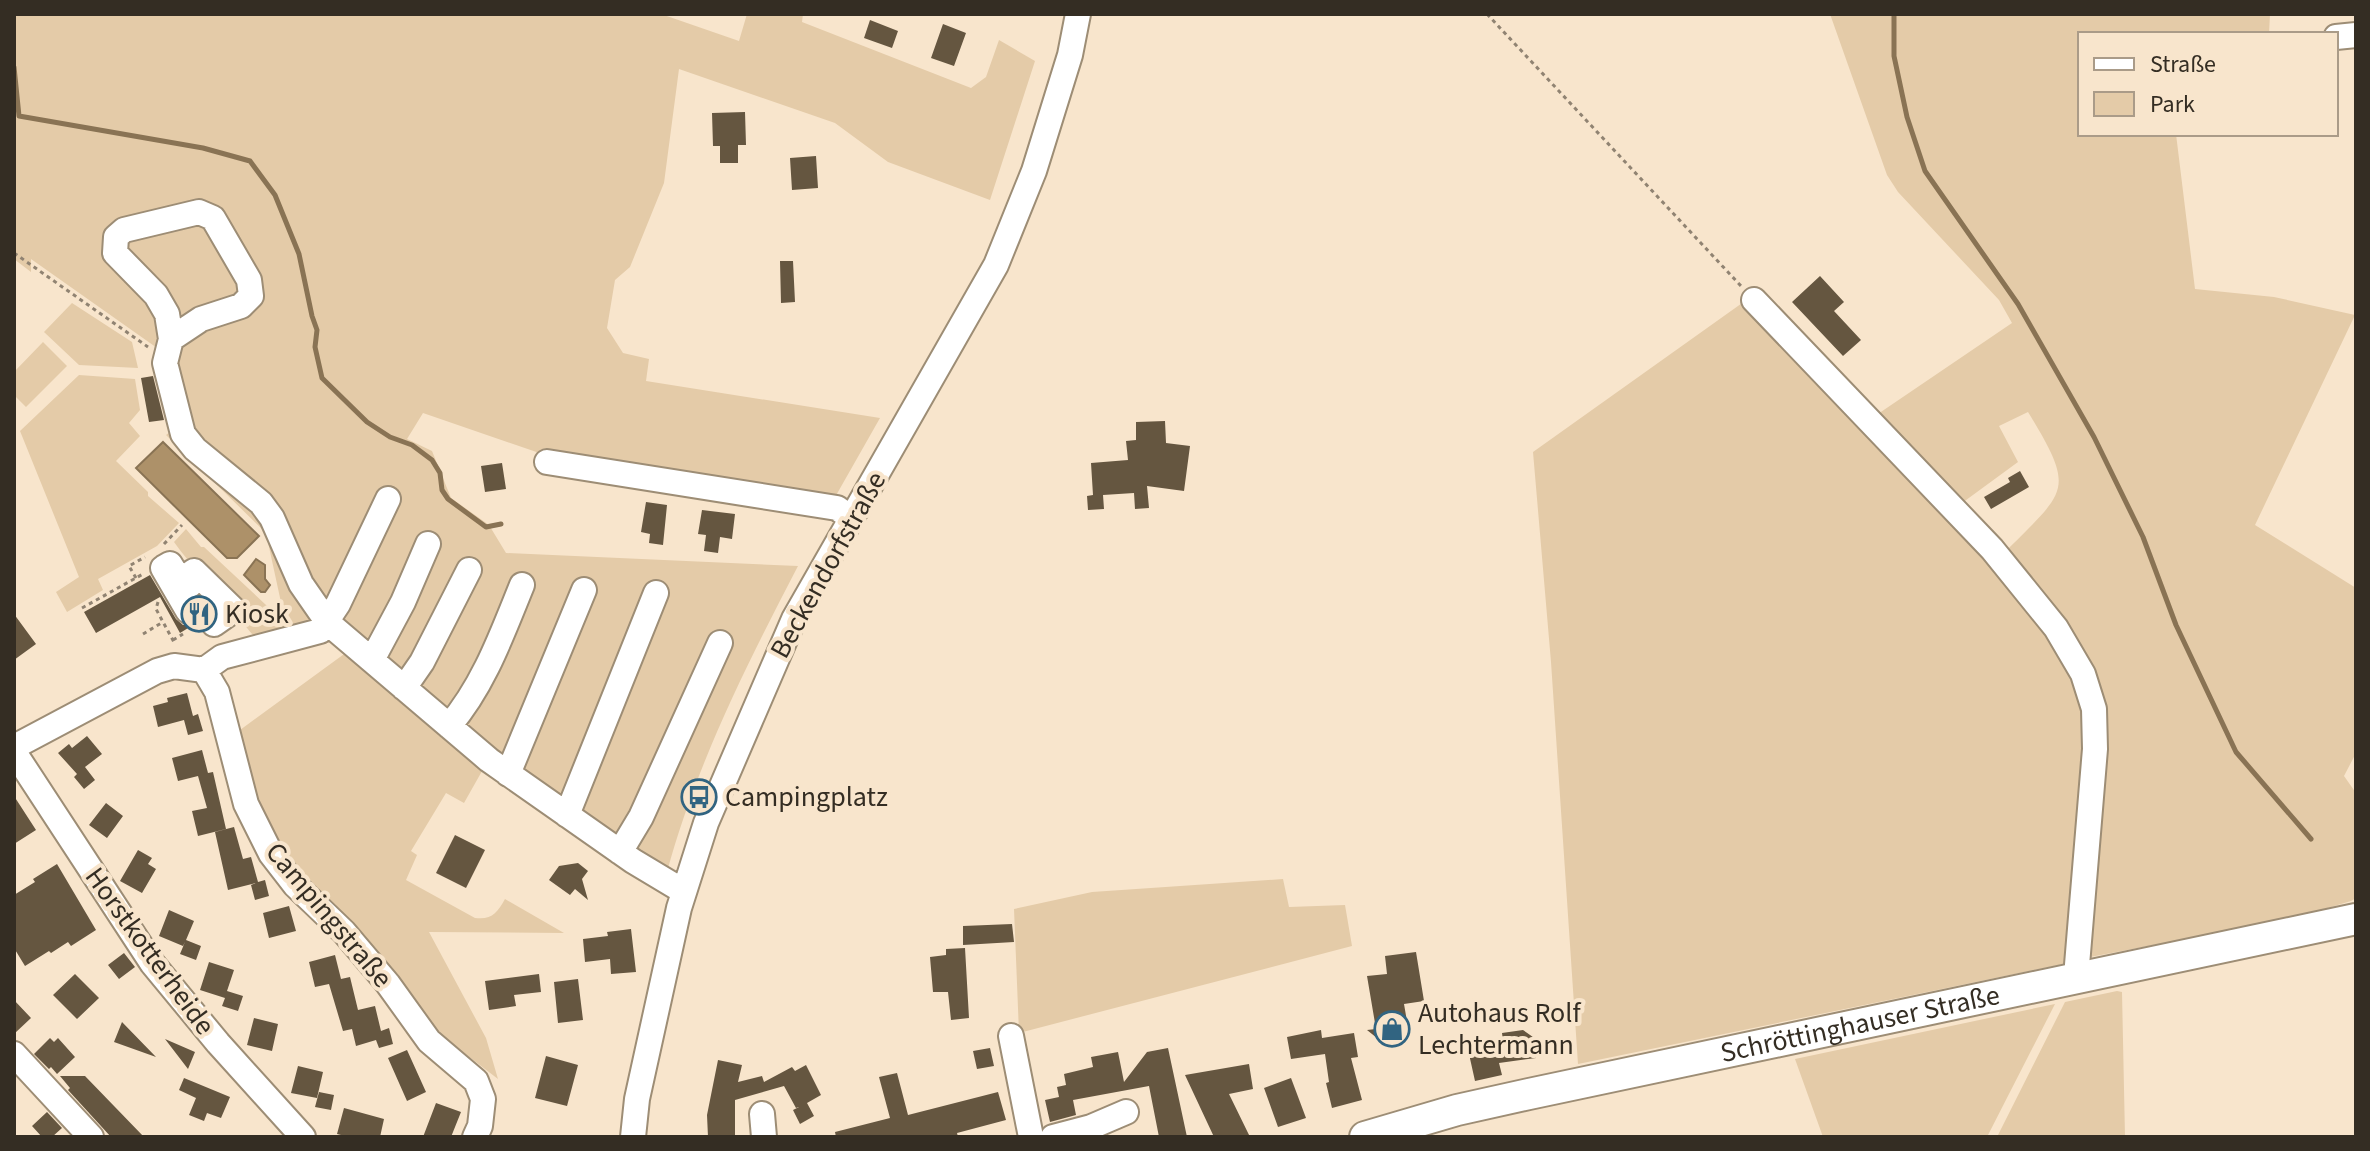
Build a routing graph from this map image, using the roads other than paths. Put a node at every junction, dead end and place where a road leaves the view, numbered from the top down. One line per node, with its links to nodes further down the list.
1 (1078, 14): 6 (street, Beckendorfstraße)
2 (1754, 300): 24 (street)
3 (168, 351): 3 (street); 12 (street)
4 (547, 462): 6 (street)
5 (388, 499): 12 (street)
6 (851, 518): 22 (street, Beckendorfstraße)
7 (428, 544): 14 (street)
8 (469, 570): 16 (street)
9 (522, 585): 17 (street)
10 (584, 590): 19 (street)
11 (656, 593): 20 (street)
12 (328, 623): 14 (street); 15 (street)
13 (720, 643): 21 (street)
14 (372, 660): 16 (street)
15 (193, 668): 18 (street); 30 (street, Campingstraße)
16 (404, 688): 17 (street)
17 (449, 726): 19 (street)
18 (14, 749): 29 (street, Horstkotterheide)
19 (508, 774): 20 (street)
20 (567, 815): 21 (street)
21 (620, 852): 22 (street)
22 (683, 891): 31 (street, Beckendorfstraße)
23 (2356, 920): 24 (main road, Schröttinghauser Straße)
24 (2079, 979): 34 (main road, Schröttinghauser Straße)
25 (1011, 1036): 32 (street)
26 (14, 1054): 28 (street)
27 (1126, 1112): 33 (street)
28 (84, 1134)
29 (303, 1137)
30 (475, 1137)
31 (633, 1137)
32 (1031, 1137)
33 (1053, 1137)
34 (1365, 1137)

